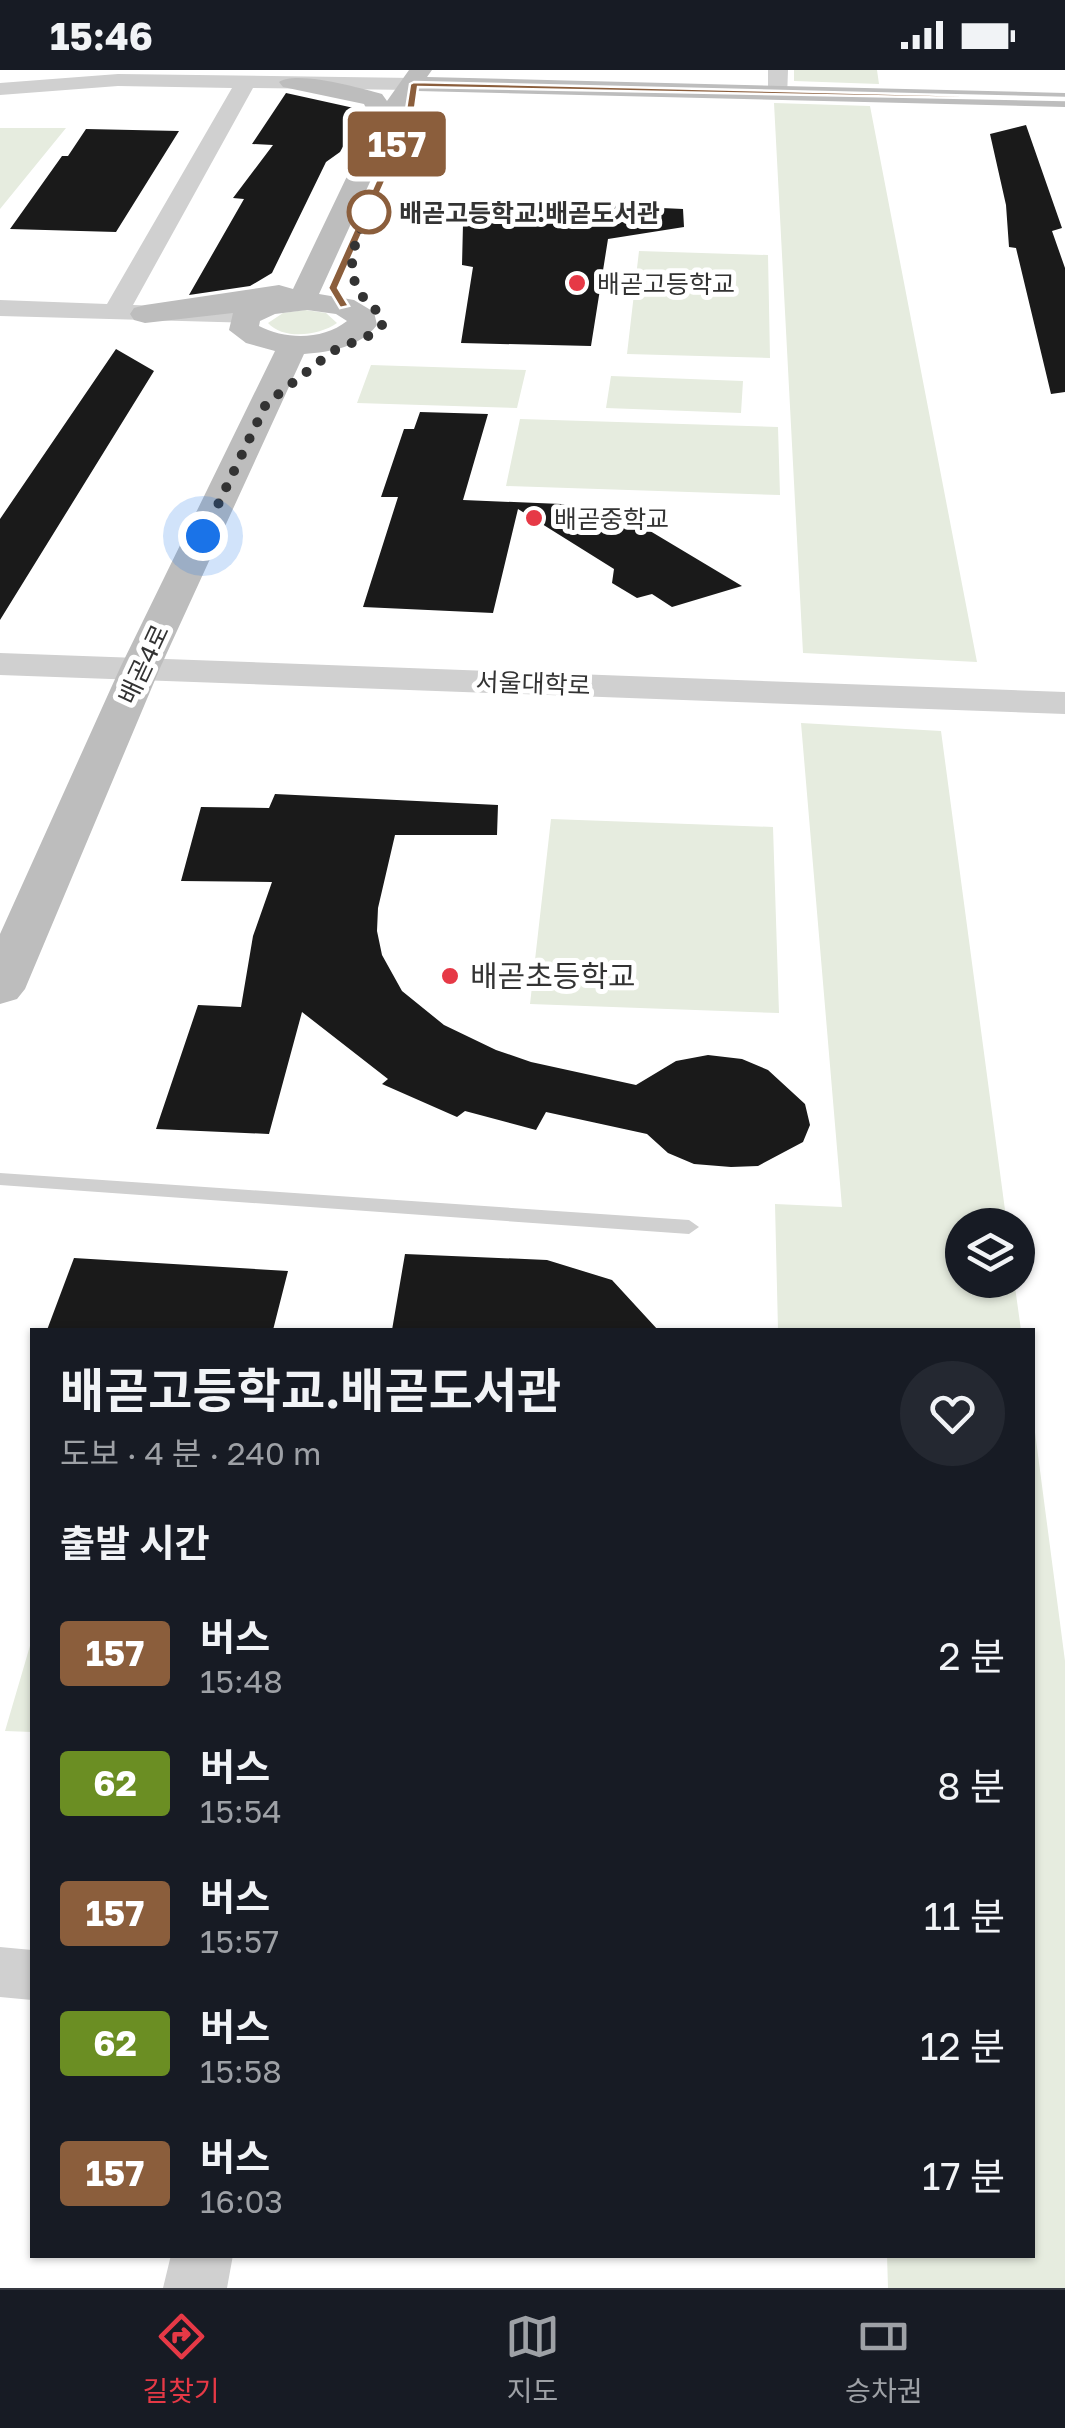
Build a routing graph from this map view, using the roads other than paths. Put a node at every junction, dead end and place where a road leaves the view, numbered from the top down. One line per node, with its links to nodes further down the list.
1 (388, 70): 5 (main road)
2 (457, 70): 7 (main road)
3 (417, 77): 5 (street); 7 (main road); 10 (main road)
4 (246, 81): 5 (street); 8 (street); 14 (street)
5 (290, 82): 10 (main road)
6 (779, 82): 7 (main road); 9 (main road)
7 (555, 88): 10 (main road)
8 (0, 89)
9 (1065, 100)
10 (396, 124): 11 (main road)
11 (347, 268): 12 (main road); 12 (main road); 14 (main road); 16 (main road); 17 (main road)
12 (287, 302): 15 (main road)
13 (0, 308): 14 (street)
14 (130, 314): 15 (street); 17 (main road)
15 (244, 316): 16 (main road)
16 (294, 343): 17 (main road, 배곧4로)
17 (266, 404): 19 (main road, 배곧4로)
18 (0, 664): 19 (street, 서울대학로)
19 (140, 668): 20 (street, 서울대학로); 21 (main road, 배곧4로)
20 (1065, 703)
21 (0, 989)
22 (0, 1180): 23 (lane)
23 (689, 1227)
24 (0, 1972): 25 (street)
25 (30, 1975)
26 (201, 2258): 27 (street)
27 (195, 2288)

